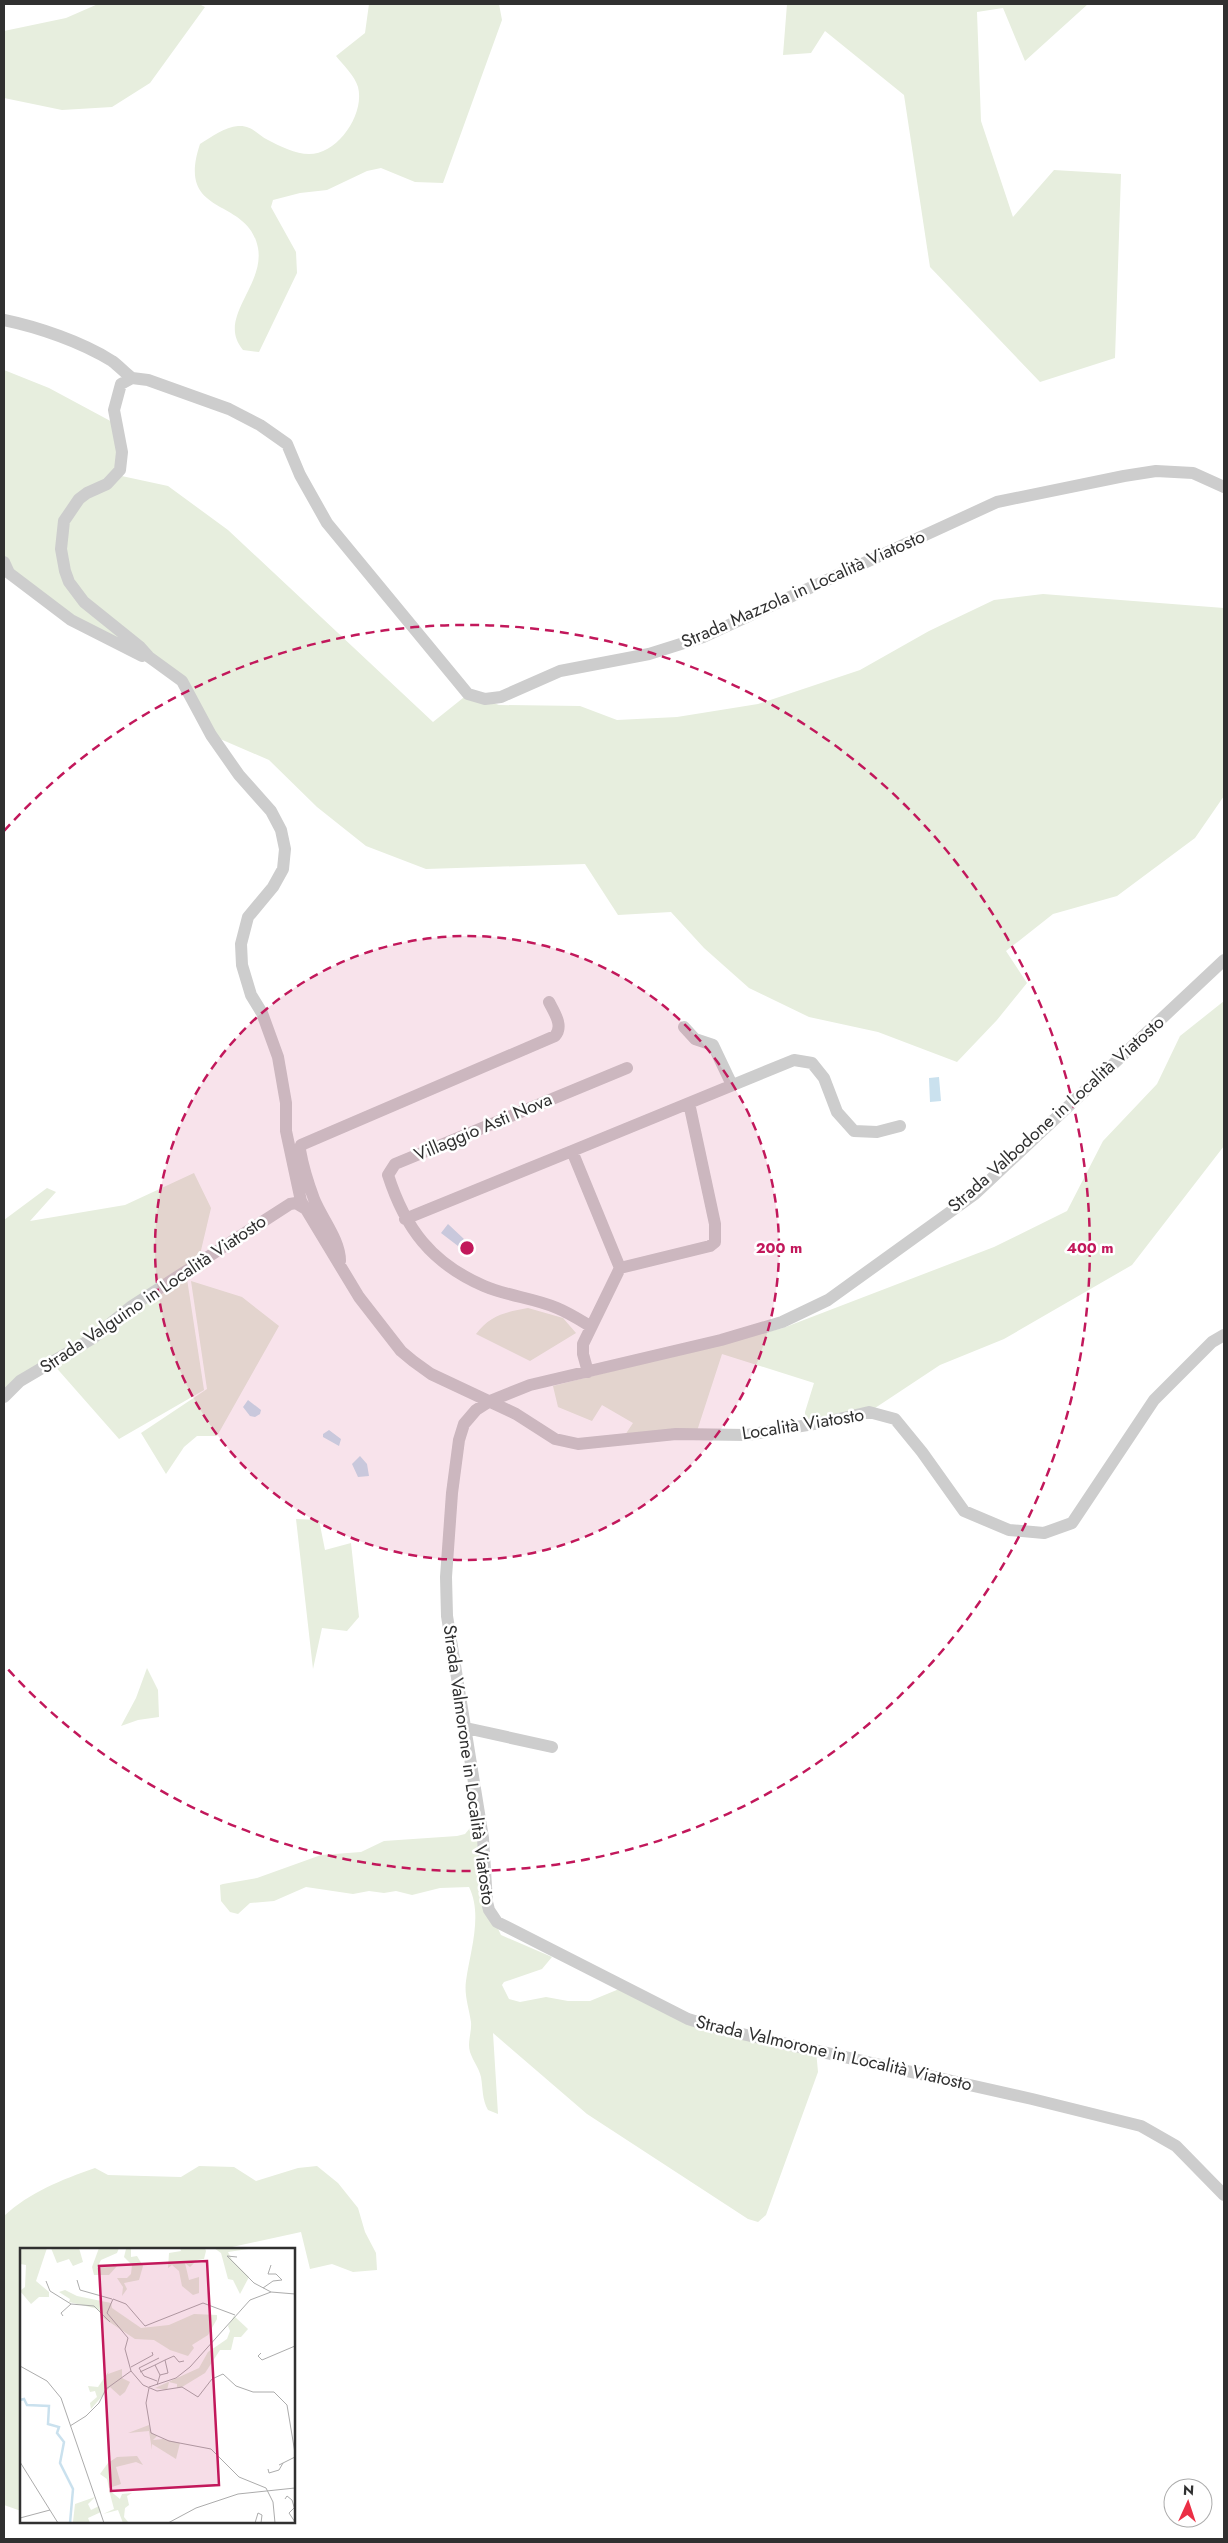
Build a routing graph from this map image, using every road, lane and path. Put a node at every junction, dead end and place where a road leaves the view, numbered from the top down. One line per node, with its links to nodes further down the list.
1 (4, 320): 2 (street, Strada Mazzola in Località Viatosto)
2 (132, 378): 3 (street, Strada Mazzola in Località Viatosto); 5 (street)
3 (1224, 487)
4 (4, 562): 5 (street)
5 (149, 657): 14 (street)
6 (1224, 960): 20 (street, Strada Valbodone in Località Viatosto)
7 (549, 1002): 16 (street)
8 (684, 1027): 10 (street)
9 (627, 1068): 15 (street, Villaggio Asti Nova)
10 (732, 1086): 11 (street); 12 (street)
11 (689, 1103): 13 (street); 17 (street)
12 (900, 1126)
13 (572, 1151): 15 (street); 17 (street)
14 (306, 1209): 16 (street); 21 (street, Strada Valguino in Località Viatosto)
15 (405, 1219): 18 (street, Villaggio Asti Nova)
16 (340, 1268): 22 (street)
17 (620, 1268): 18 (street)
18 (590, 1326): 20 (street)
19 (1224, 1335): 22 (street, Località Viatosto)
20 (588, 1372): 22 (street, Strada Valbodone in Località Viatosto)
21 (4, 1397)
22 (490, 1401): 23 (street, Strada Valmorone in Località Viatosto)
23 (466, 1728): 24 (street); 25 (street, Strada Valmorone in Località Viatosto)
24 (552, 1748)
25 (1224, 2195)

